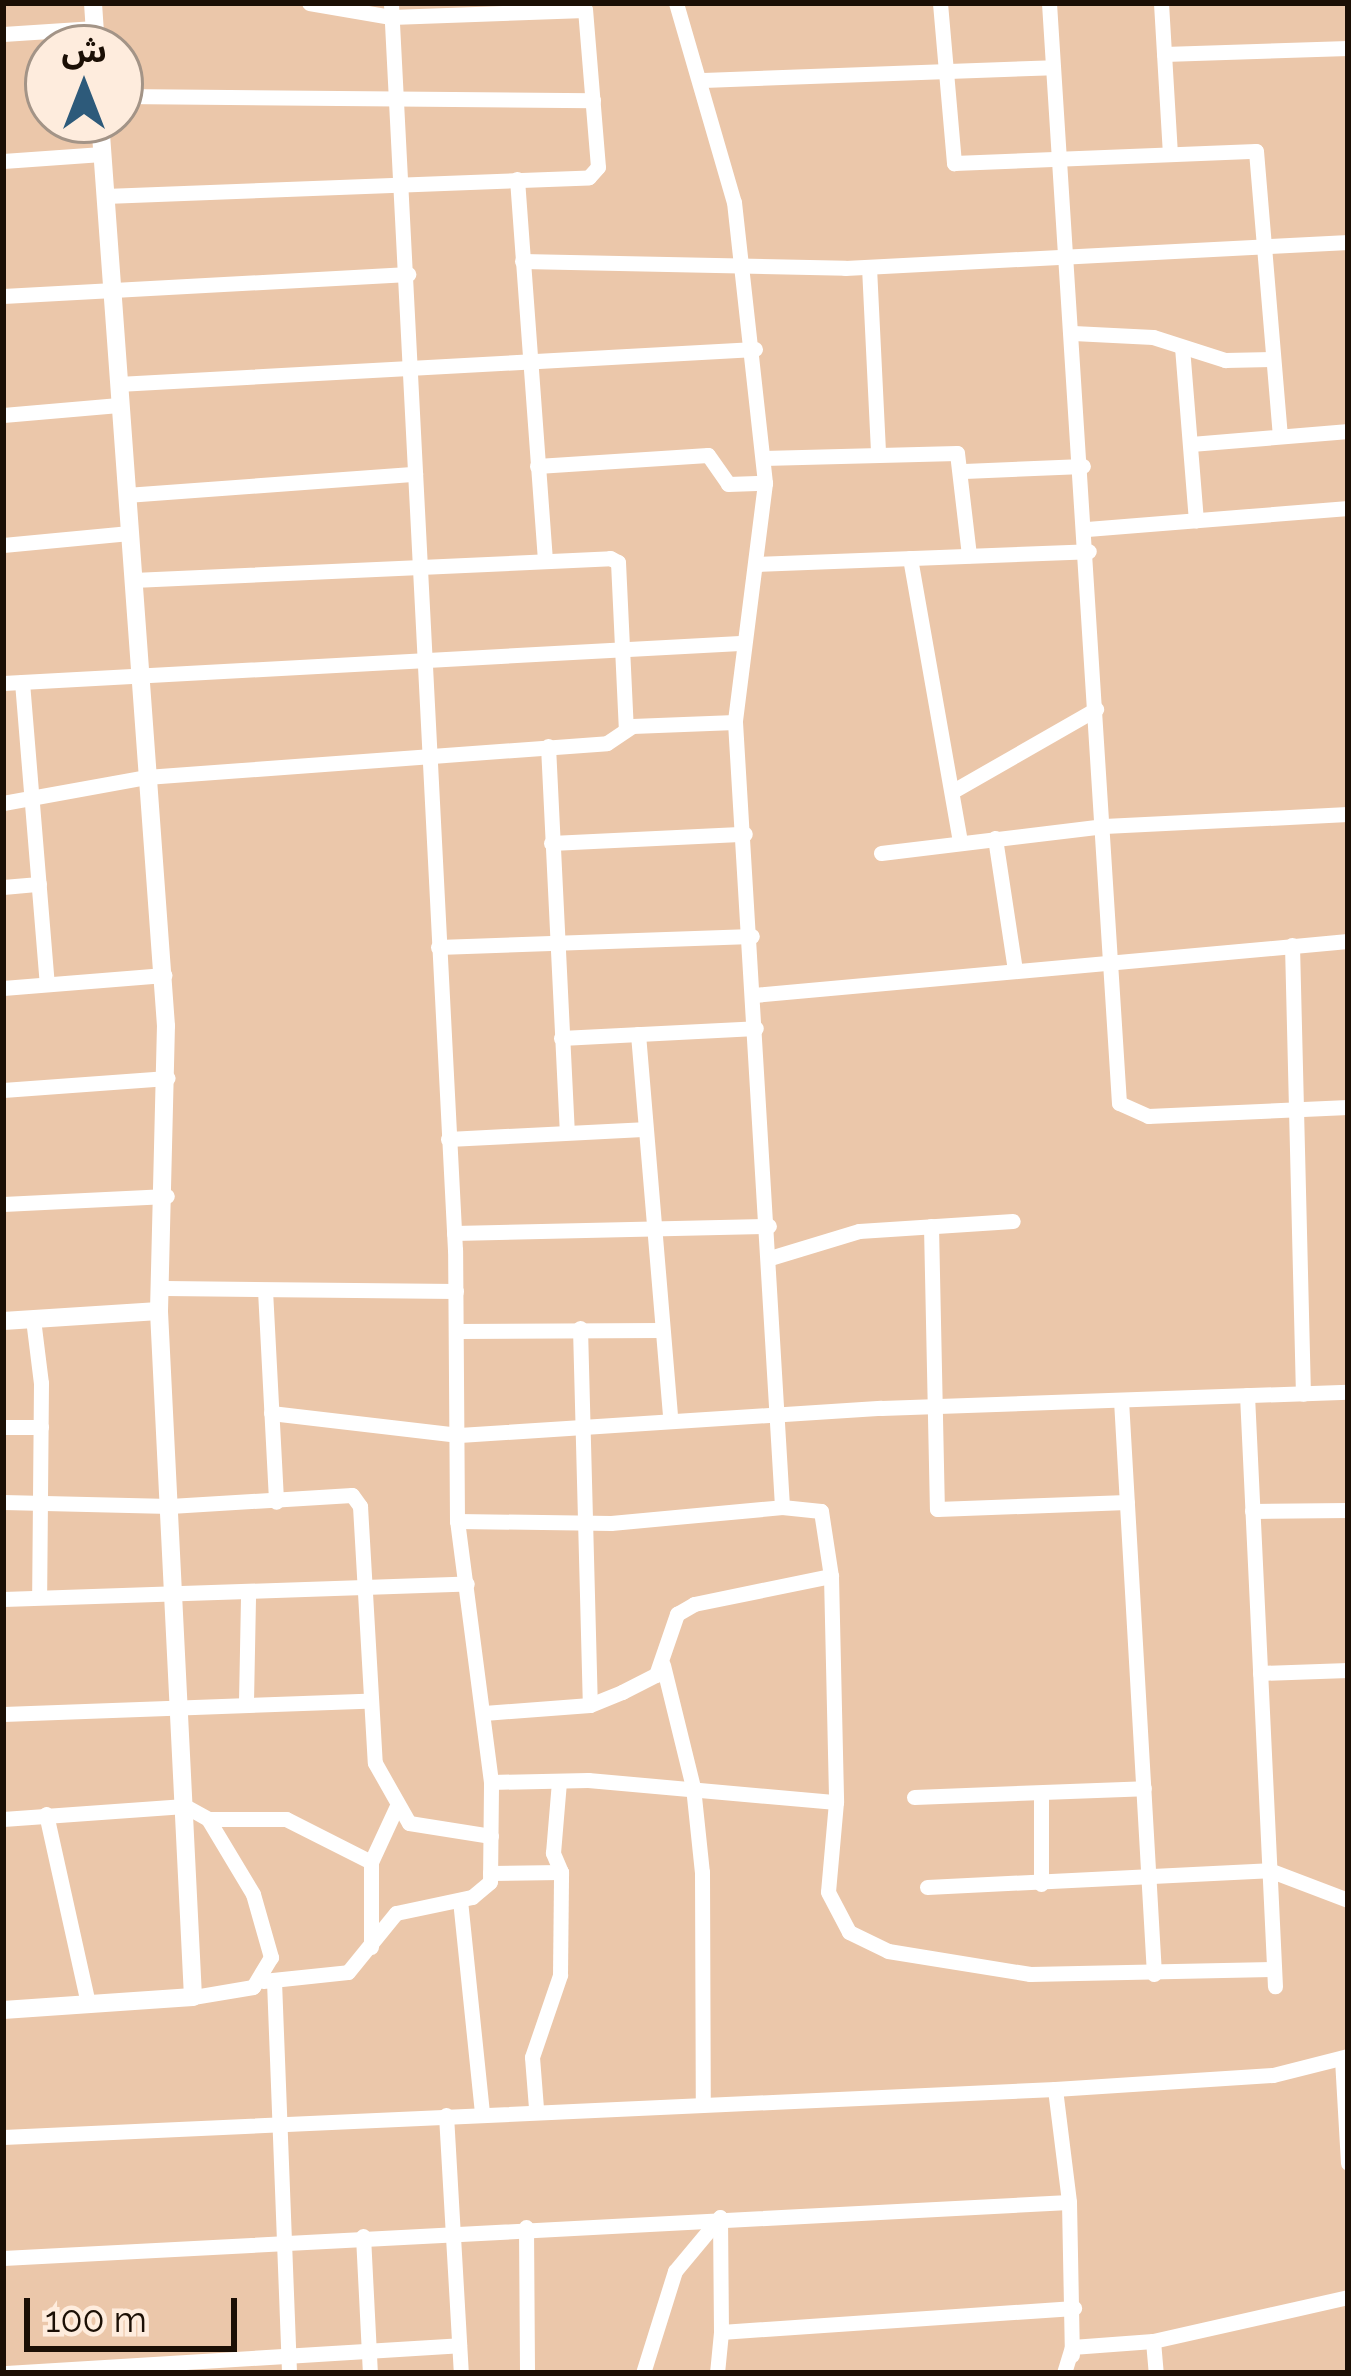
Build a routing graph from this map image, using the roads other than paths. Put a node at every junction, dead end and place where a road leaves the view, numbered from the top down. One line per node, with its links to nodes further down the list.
1 (309, 3): 7 (street)
2 (676, 3): 12 (street)
3 (940, 3): 11 (street)
4 (1049, 3): 10 (street)
5 (1160, 3): 9 (street)
6 (511, 8): 7 (street); 14 (street)
7 (391, 10): 15 (street)
8 (1348, 48): 9 (street)
9 (1164, 54): 18 (street)
10 (1053, 67): 11 (street); 19 (street)
11 (945, 70): 12 (street); 19 (street)
12 (703, 80): 28 (street)
13 (144, 96): 15 (street)
14 (593, 100): 15 (street); 21 (street)
15 (398, 101): 22 (street)
16 (101, 144): 17 (street)
17 (102, 154): 20 (street); 23 (street)
18 (1170, 154): 19 (street); 24 (street)
19 (1059, 160): 26 (street)
20 (3, 161)
21 (517, 179): 22 (street); 27 (street)
22 (401, 182): 23 (street); 30 (street)
23 (105, 196): 31 (street)
24 (1265, 241): 25 (street); 26 (street); 36 (street)
25 (1348, 242)
26 (1067, 253): 29 (street); 33 (street)
27 (522, 261): 28 (street); 37 (street)
28 (744, 264): 29 (street); 35 (street)
29 (869, 267): 45 (street)
30 (408, 274): 31 (street); 38 (street)
31 (109, 294): 32 (street); 39 (street)
32 (3, 296)
33 (1073, 333): 34 (street); 48 (street)
34 (1182, 347): 36 (street); 44 (street)
35 (755, 349): 37 (street); 46 (street)
36 (1273, 359): 43 (street)
37 (530, 360): 38 (street); 47 (street)
38 (414, 366): 39 (street); 50 (street)
39 (118, 384): 40 (street)
40 (119, 405): 41 (street); 52 (street)
41 (3, 415)
42 (1348, 431): 43 (street)
43 (1280, 436): 44 (street)
44 (1191, 444): 54 (street)
45 (878, 454): 46 (street); 49 (street)
46 (763, 458): 51 (street)
47 (538, 466): 51 (street); 61 (street)
48 (1083, 466): 49 (street); 55 (street)
49 (964, 471): 59 (street)
50 (416, 474): 52 (street); 63 (street)
51 (765, 483): 62 (street)
52 (126, 495): 56 (street)
53 (1348, 508): 54 (street)
54 (1196, 520): 55 (street)
55 (1087, 529): 58 (street)
56 (129, 533): 57 (street); 64 (street)
57 (3, 545)
58 (1089, 551): 59 (street); 71 (street)
59 (969, 555): 60 (street)
60 (910, 558): 62 (street); 77 (street)
61 (544, 561): 63 (street); 66 (street)
62 (757, 564): 65 (street)
63 (418, 568): 64 (street); 67 (street)
64 (133, 580): 68 (street)
65 (740, 643): 66 (street); 72 (street)
66 (623, 649): 67 (street); 73 (street)
67 (424, 657): 68 (street); 75 (street)
68 (139, 673): 69 (street); 76 (street)
69 (22, 682): 70 (street); 78 (street)
70 (3, 683)
71 (1096, 709): 77 (street); 81 (street)
72 (735, 722): 73 (street); 82 (street)
73 (626, 730): 74 (street)
74 (548, 746): 75 (street); 85 (street)
75 (430, 752): 76 (street); 93 (street)
76 (146, 778): 78 (street); 96 (street)
77 (953, 791): 84 (street)
78 (28, 801): 79 (street); 87 (street)
79 (3, 803)
80 (1348, 814): 81 (street)
81 (1104, 826): 83 (street); 94 (street)
82 (745, 834): 85 (street); 89 (street)
83 (995, 838): 84 (street); 95 (street)
84 (960, 842): 86 (street)
85 (551, 843): 91 (street)
86 (881, 853)
87 (39, 884): 88 (street); 97 (street)
88 (3, 887)
89 (752, 936): 91 (street); 99 (street)
90 (1348, 940): 92 (street)
91 (555, 943): 93 (street); 102 (street)
92 (1292, 945): 94 (street); 106 (street)
93 (438, 947): 109 (street)
94 (1107, 959): 95 (street); 106 (street)
95 (1015, 970): 99 (street)
96 (164, 975): 97 (street); 103 (street)
97 (47, 984): 98 (street)
98 (3, 988)
99 (754, 995): 100 (street)
100 (756, 1028): 101 (street); 113 (street)
101 (638, 1034): 102 (street); 107 (street)
102 (561, 1038): 108 (street)
103 (167, 1078): 104 (street); 110 (street)
104 (3, 1090)
105 (1348, 1107): 106 (street)
106 (1296, 1110): 128 (street)
107 (643, 1129): 108 (street); 115 (street)
108 (567, 1130): 109 (street)
109 (448, 1139): 116 (street)
110 (167, 1196): 111 (street); 118 (street)
111 (3, 1204)
112 (1013, 1221): 114 (street)
113 (769, 1226): 115 (street); 117 (street)
114 (931, 1226): 117 (street); 131 (street)
115 (653, 1229): 116 (street); 125 (street)
116 (454, 1233): 120 (street)
117 (770, 1258): 133 (street)
118 (164, 1288): 119 (street); 121 (street)
119 (265, 1290): 120 (street); 132 (street)
120 (456, 1291): 126 (street)
121 (159, 1311): 122 (street); 143 (street)
122 (34, 1319): 123 (street); 136 (street)
123 (3, 1321)
124 (580, 1328): 125 (street); 126 (street); 137 (street)
125 (662, 1330): 134 (street)
126 (457, 1331): 138 (street)
127 (1348, 1392): 128 (street)
128 (1303, 1394): 129 (street)
129 (1247, 1395): 130 (street); 146 (street)
130 (1121, 1400): 131 (street); 141 (street)
131 (938, 1406): 133 (street); 141 (street)
132 (271, 1413): 138 (street); 140 (street)
133 (778, 1413): 134 (street); 144 (street)
134 (670, 1418): 137 (street)
135 (3, 1427): 136 (street)
136 (41, 1427): 142 (street)
137 (583, 1427): 138 (street); 148 (street)
138 (459, 1435): 147 (street)
139 (3, 1502): 142 (street)
140 (276, 1502): 143 (street); 151 (street)
141 (1127, 1502): 168 (street)
142 (38, 1503): 143 (street); 154 (street)
143 (170, 1506): 152 (street)
144 (782, 1508): 148 (street); 149 (street)
145 (1348, 1510): 146 (street)
146 (1252, 1511): 158 (street)
147 (457, 1521): 148 (street); 150 (street)
148 (586, 1522): 161 (street)
149 (831, 1576): 156 (street); 171 (street)
150 (467, 1584): 151 (street); 163 (street)
151 (360, 1586): 153 (street); 159 (street)
152 (174, 1590): 153 (street); 154 (street); 162 (street)
153 (248, 1595): 160 (street)
154 (39, 1597): 155 (street)
155 (3, 1599)
156 (663, 1665): 161 (street); 167 (street)
157 (1348, 1670): 158 (street)
158 (1260, 1672): 179 (street)
159 (366, 1701): 160 (street); 173 (street)
160 (246, 1702): 162 (street)
161 (590, 1705): 163 (street)
162 (180, 1707): 164 (street); 172 (street)
163 (484, 1713): 165 (street)
164 (3, 1714)
165 (491, 1782): 166 (street); 177 (street)
166 (559, 1782): 167 (street); 180 (street)
167 (693, 1786): 171 (street); 195 (street)
168 (1144, 1788): 169 (street); 182 (street)
169 (1041, 1792): 170 (street); 183 (street)
170 (914, 1798)
171 (836, 1802): 188 (street)
172 (185, 1806): 174 (street); 176 (street); 190 (street)
173 (396, 1808): 177 (street); 178 (street)
174 (46, 1814): 175 (street); 191 (street)
175 (3, 1819)
176 (208, 1819): 178 (street); 189 (street)
177 (490, 1836): 181 (street)
178 (371, 1862): 187 (street)
179 (1269, 1870): 182 (street); 186 (street); 188 (street)
180 (561, 1872): 181 (street); 196 (street)
181 (490, 1873): 185 (street)
182 (1150, 1882): 183 (street); 188 (street)
183 (1041, 1884): 184 (street)
184 (927, 1888)
185 (460, 1900): 187 (street); 197 (street)
186 (1348, 1900)
187 (371, 1946): 189 (street)
188 (1154, 1974)
189 (269, 1981): 190 (street); 199 (street)
190 (193, 1997): 191 (street)
191 (88, 2004): 192 (street)
192 (3, 2010)
193 (1345, 2058): 194 (street); 201 (street)
194 (1054, 2089): 195 (street); 203 (street)
195 (703, 2102): 196 (street)
196 (536, 2108): 197 (street)
197 (482, 2113): 198 (street)
198 (446, 2115): 199 (street); 206 (street)
199 (276, 2123): 200 (street); 208 (street)
200 (3, 2138)
201 (1348, 2153): 202 (street)
202 (1348, 2163)
203 (1069, 2202): 204 (street); 211 (street)
204 (721, 2218): 205 (street); 212 (street); 223 (street)
205 (526, 2227): 206 (street); 222 (street)
206 (453, 2231): 207 (street); 214 (street)
207 (364, 2236): 208 (street); 216 (street)
208 (284, 2241): 209 (street); 217 (street)
209 (3, 2258)
210 (1348, 2297): 213 (street)
211 (1073, 2308): 212 (street); 215 (street)
212 (722, 2332): 224 (street)
213 (1153, 2341): 215 (street); 227 (street)
214 (459, 2345): 216 (street); 221 (street)
215 (1072, 2347): 225 (street); 226 (street)
216 (369, 2350): 217 (street); 220 (street)
217 (288, 2364): 218 (street)
218 (159, 2369): 219 (street)
219 (5, 2373)
220 (370, 2373)
221 (461, 2373)
222 (527, 2373)
223 (643, 2373)
224 (717, 2373)
225 (1064, 2373)
226 (1073, 2373)
227 (1156, 2373)

